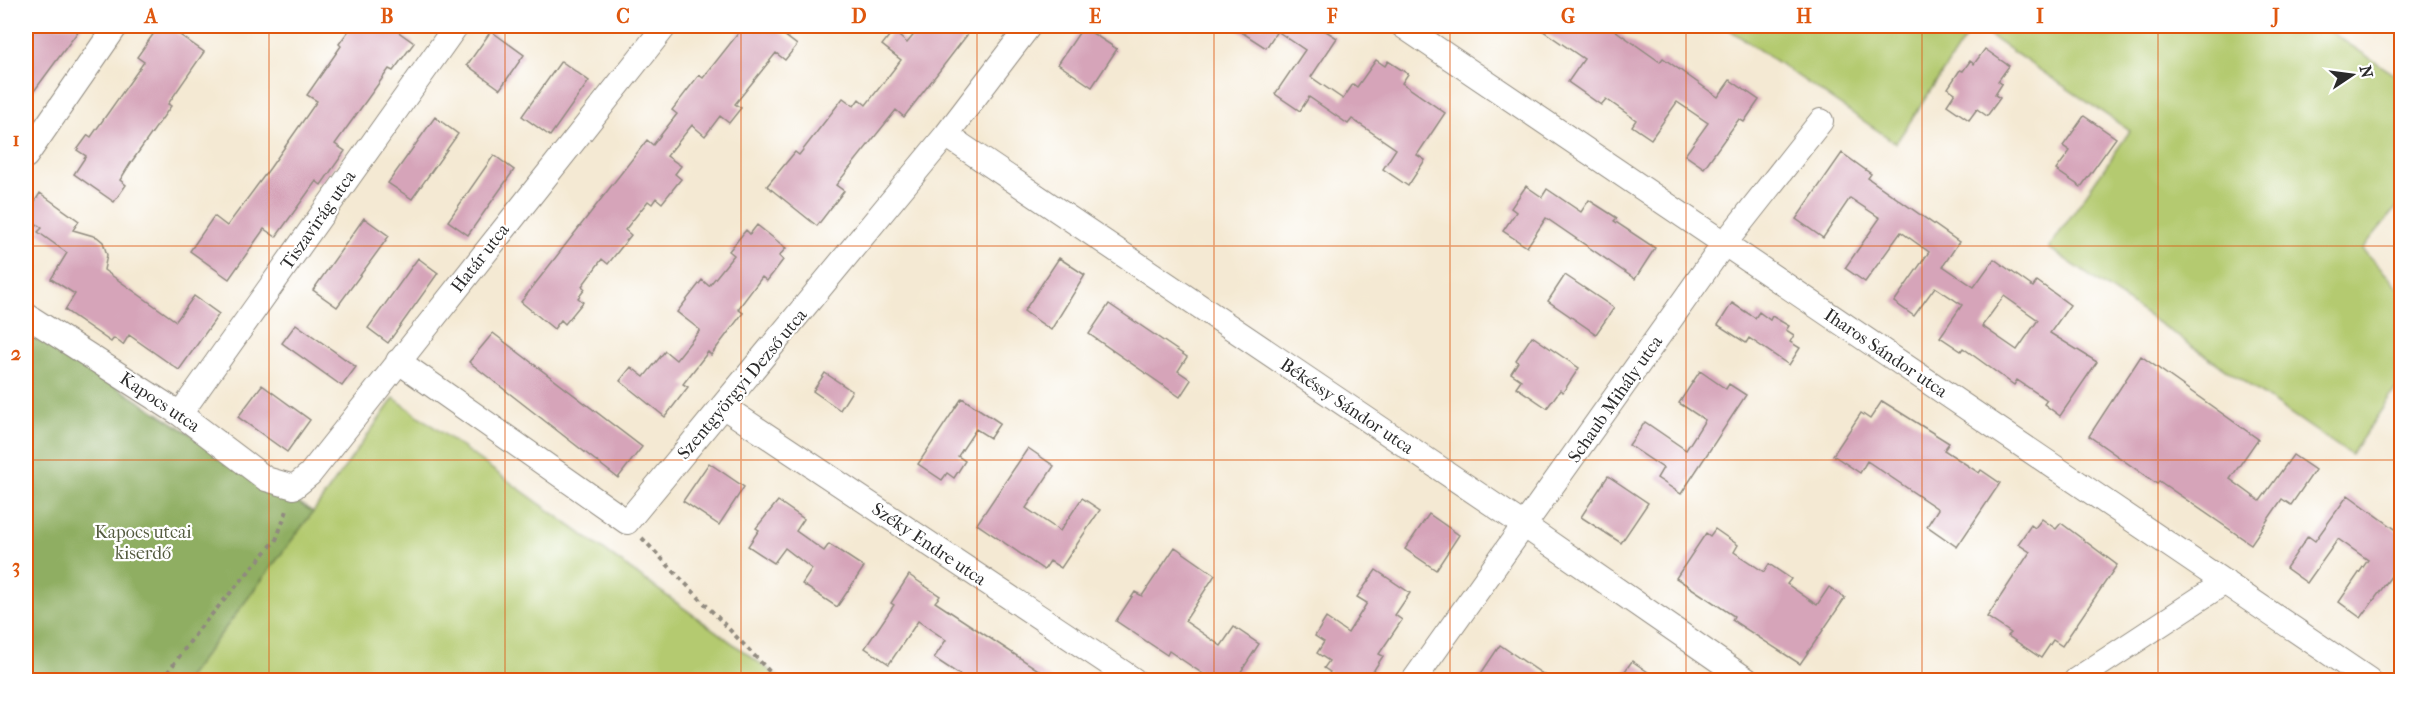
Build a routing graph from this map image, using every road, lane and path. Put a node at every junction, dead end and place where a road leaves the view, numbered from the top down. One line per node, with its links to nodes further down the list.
1 (116, 26): 8 (street)
2 (456, 26): 13 (street, Tiszavirág utca)
3 (665, 26): 11 (street, Határ utca)
4 (1029, 26): 7 (street, Szentgyörgyi Dezső utca)
5 (1403, 26): 9 (street, Iharos Sándor utca)
6 (1821, 121): 9 (street, Schaub Mihály utca)
7 (946, 135): 12 (street, Szentgyörgyi Dezső utca); 16 (street, Békéssy Sándor utca)
8 (26, 156)
9 (1724, 244): 16 (street, Schaub Mihály utca); 17 (street, Iharos Sándor utca)
10 (26, 315): 13 (street, Kapocs utca)
11 (398, 361): 14 (street, Határ utca); 15 (street)
12 (724, 407): 15 (street, Szentgyörgyi Dezső utca); 20 (street, Széky Endre utca)
13 (180, 414): 14 (street, Kapocs utca)
14 (294, 487): 18 (path)
15 (627, 522): 19 (path)
16 (1525, 526): 21 (street, Schaub Mihály utca); 22 (street, Békéssy Sándor utca)
17 (2225, 582): 23 (street); 24 (street, Iharos Sándor utca)
18 (162, 681)
19 (782, 681)
20 (1134, 681)
21 (1414, 681)
22 (1747, 681)
23 (2076, 681)
24 (2369, 681)

